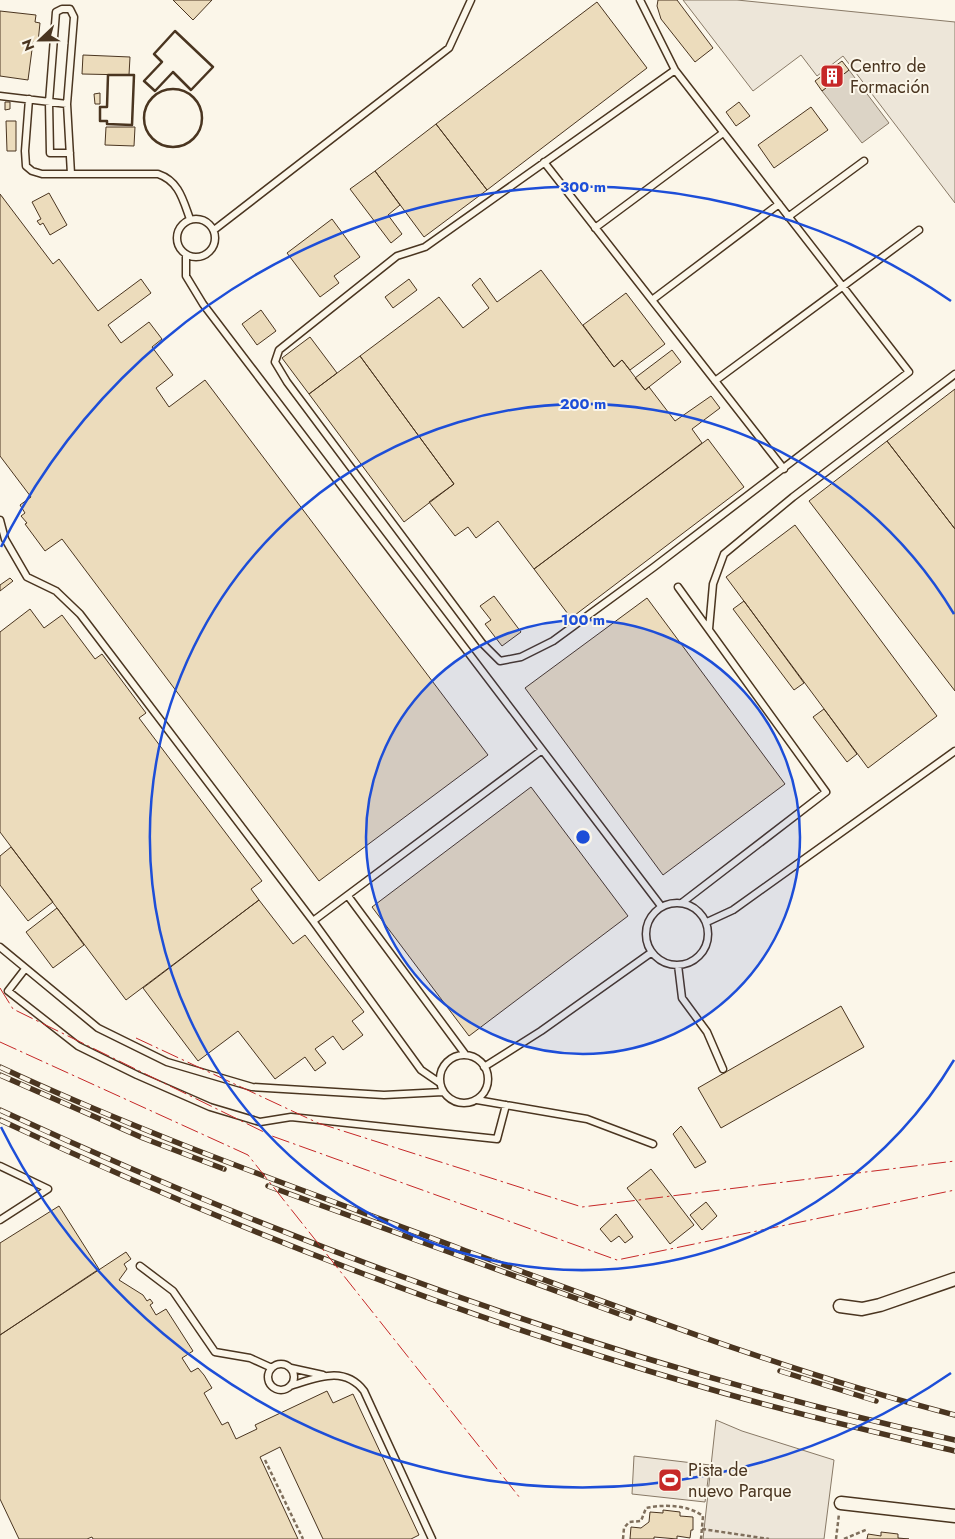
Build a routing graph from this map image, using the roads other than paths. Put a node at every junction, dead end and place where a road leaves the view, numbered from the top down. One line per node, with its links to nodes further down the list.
1 (471, 0): 17 (lane)
2 (640, 0): 3 (lane)
3 (674, 70): 8 (lane); 11 (lane)
4 (0, 96): 5 (lane)
5 (29, 99): 6 (lane); 12 (lane)
6 (49, 102): 7 (lane); 7 (lane); 9 (lane)
7 (67, 104): 9 (lane)
8 (723, 133): 13 (lane); 16 (lane)
9 (70, 154): 12 (lane)
10 (864, 161): 14 (lane)
11 (544, 162): 16 (lane); 24 (lane)
12 (71, 174): 15 (lane)
13 (779, 204): 14 (lane); 21 (lane)
14 (788, 217): 20 (lane)
15 (190, 219): 17 (lane); 19 (lane)
16 (595, 228): 21 (lane)
17 (214, 230): 19 (lane)
18 (919, 230): 20 (lane)
19 (186, 255): 28 (lane)
20 (843, 287): 23 (lane); 24 (lane)
21 (652, 300): 23 (lane)
22 (955, 374): 27 (lane)
23 (715, 381): 24 (lane)
24 (784, 469)
25 (0, 520): 33 (lane)
26 (678, 588): 27 (lane)
27 (709, 629): 31 (lane)
28 (542, 750): 30 (lane); 32 (lane)
29 (955, 751): 34 (lane)
30 (348, 896): 33 (lane); 39 (lane)
31 (683, 902): 32 (lane); 34 (lane)
32 (661, 906): 36 (lane)
33 (313, 921): 42 (lane)
34 (707, 922): 37 (lane)
35 (0, 947): 38 (lane)
36 (652, 952): 37 (lane); 40 (lane)
37 (678, 965): 41 (lane)
38 (25, 968): 43 (lane); 45 (lane)
39 (465, 1054): 40 (lane); 42 (lane)
40 (484, 1067): 44 (lane)
41 (723, 1068)
42 (440, 1083): 43 (lane)
43 (443, 1092): 44 (lane)
44 (477, 1100): 45 (lane)
45 (506, 1105): 46 (lane)
46 (653, 1144)
47 (0, 1166): 48 (lane)
48 (0, 1220)
49 (140, 1266): 52 (lane)
50 (955, 1279): 51 (street)
51 (840, 1306)
52 (272, 1368): 53 (lane); 55 (lane)
53 (291, 1368): 54 (lane); 55 (lane)
54 (325, 1375): 55 (lane); 58 (lane)
55 (290, 1386)
56 (840, 1509): 57 (street)
57 (955, 1516)
58 (431, 1536): 59 (lane)
59 (426, 1539)

